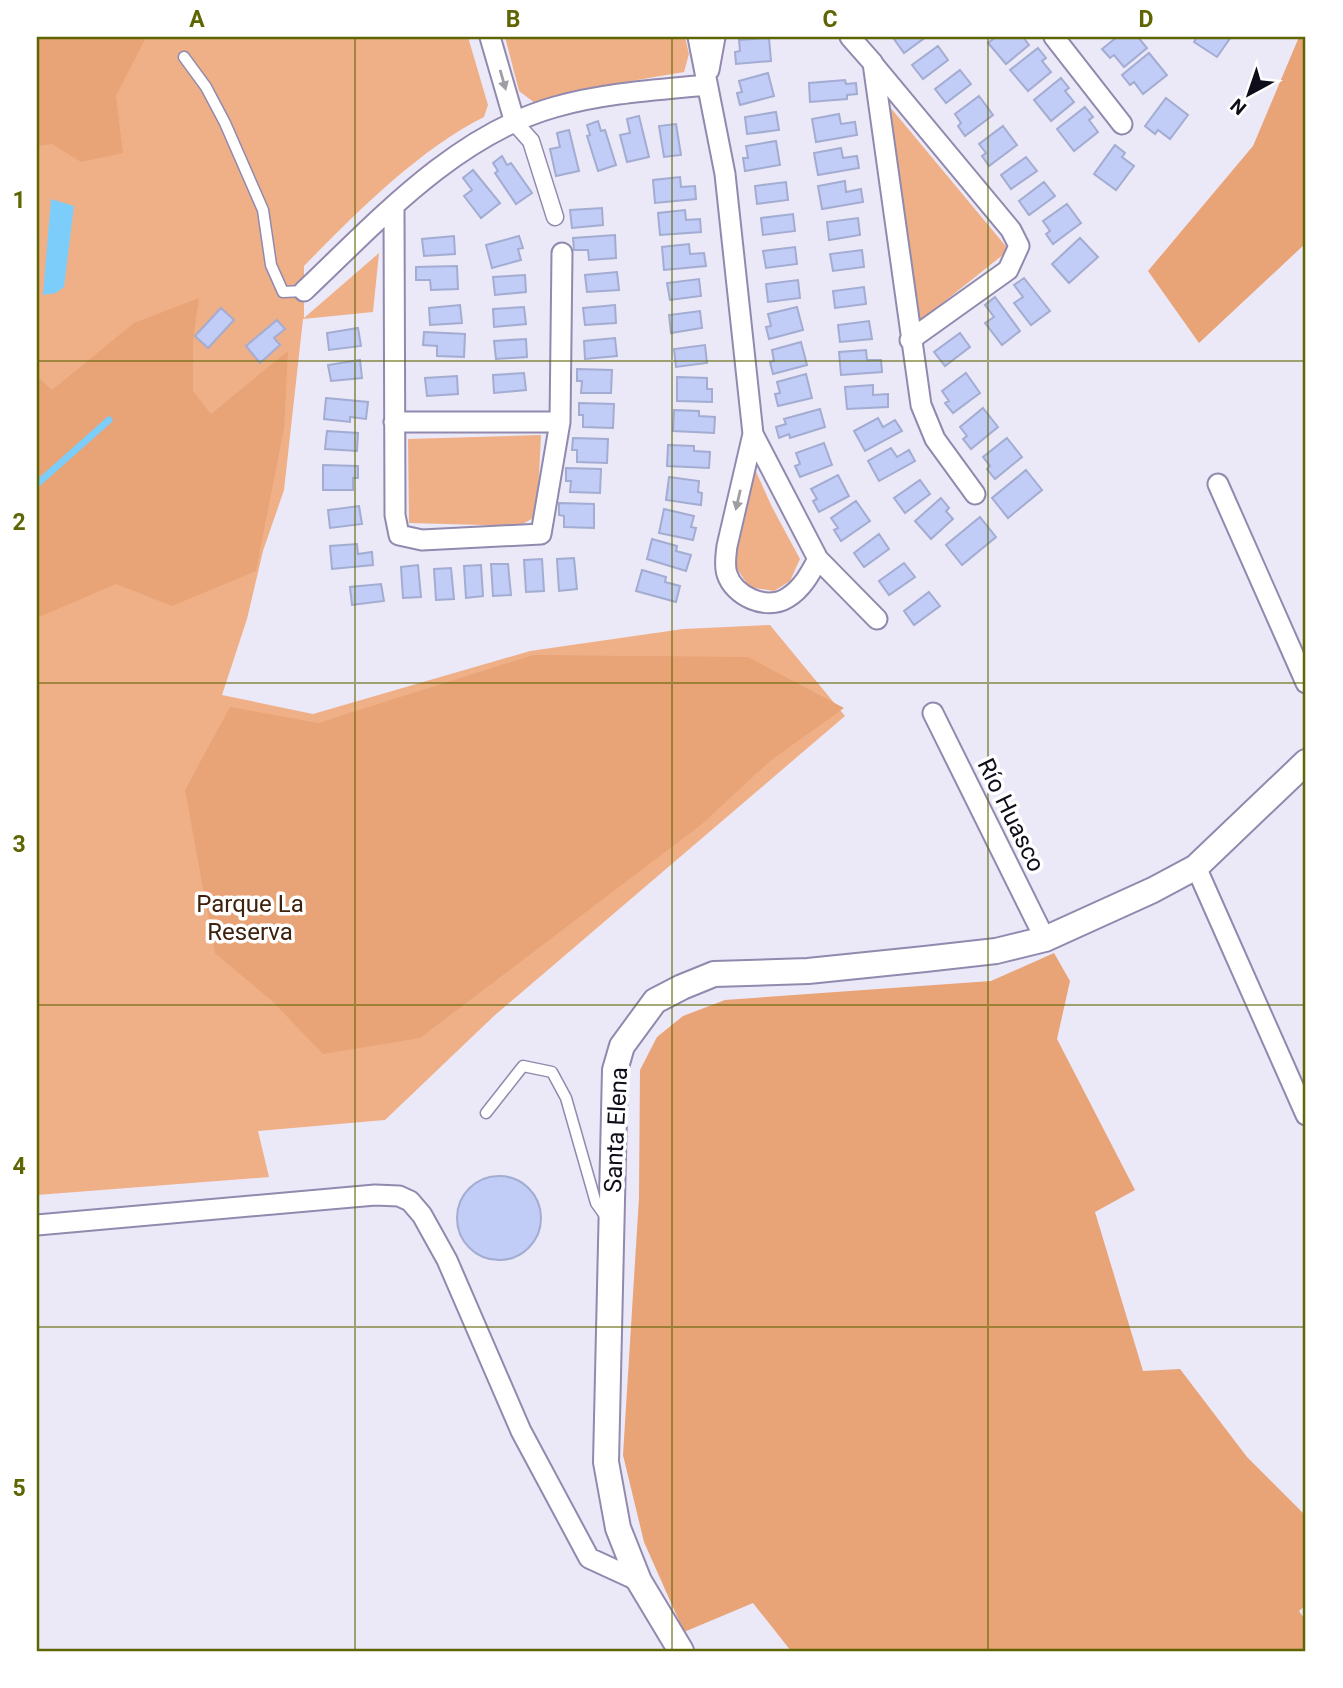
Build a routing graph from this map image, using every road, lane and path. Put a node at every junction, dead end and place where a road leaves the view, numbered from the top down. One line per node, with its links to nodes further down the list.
1 (490, 37): 9 (street, one-way to 9)
2 (698, 37): 8 (street)
3 (715, 37): 8 (street)
4 (850, 37): 7 (street)
5 (1054, 37): 10 (street)
6 (184, 57): 14 (lane)
7 (873, 63): 15 (street); 15 (street)
8 (707, 85): 9 (street); 18 (street)
9 (515, 123): 11 (street); 12 (street)
10 (1122, 124)
11 (394, 207): 14 (street); 16 (street)
12 (555, 217)
13 (562, 253): 17 (street)
14 (304, 291)
15 (910, 340): 20 (street)
16 (394, 422): 17 (street); 17 (street)
17 (560, 422)
18 (753, 433): 21 (street); 21 (street, one-way to 21)
19 (1218, 484): 23 (street)
20 (975, 494)
21 (818, 559): 22 (street)
22 (877, 619)
23 (1306, 683)
24 (933, 713): 27 (street, Río Huasco)
25 (1306, 762): 26 (street, Santa Elena)
26 (1196, 867): 27 (street, Santa Elena); 29 (street)
27 (1045, 939): 31 (street, Santa Elena)
28 (486, 1113): 31 (lane)
29 (1306, 1115)
30 (37, 1226): 32 (street)
31 (612, 1226): 32 (street, Santa Elena)
32 (639, 1581): 33 (street, Santa Elena)
33 (681, 1651)

